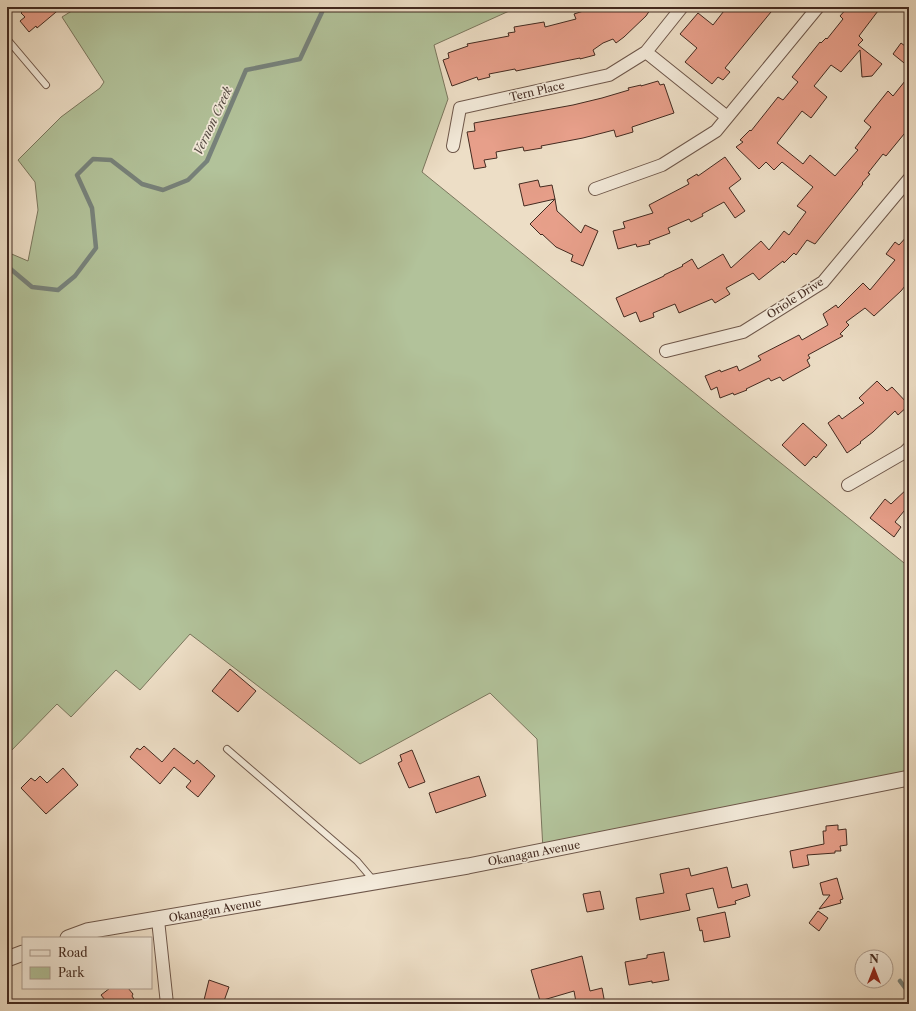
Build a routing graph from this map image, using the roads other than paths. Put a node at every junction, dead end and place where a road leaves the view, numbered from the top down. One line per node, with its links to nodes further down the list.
1 (682, 7): 4 (street, Tern Place)
2 (818, 7): 6 (street)
3 (7, 40): 5 (lane)
4 (646, 52): 6 (street); 7 (street, Tern Place)
5 (46, 85)
6 (727, 117): 9 (street)
7 (453, 146)
8 (909, 179): 10 (street, Oriole Drive)
9 (595, 189)
10 (666, 351)
11 (909, 448): 12 (street)
12 (848, 486)
13 (227, 749): 15 (lane)
14 (909, 778): 15 (street, Okanagan Avenue)
15 (375, 882): 16 (street, Okanagan Avenue)
16 (158, 920): 17 (street, Okanagan Avenue); 20 (street, Okanagan Avenue)
17 (71, 937)
18 (22, 953): 19 (street)
19 (7, 959)
20 (166, 1004)

